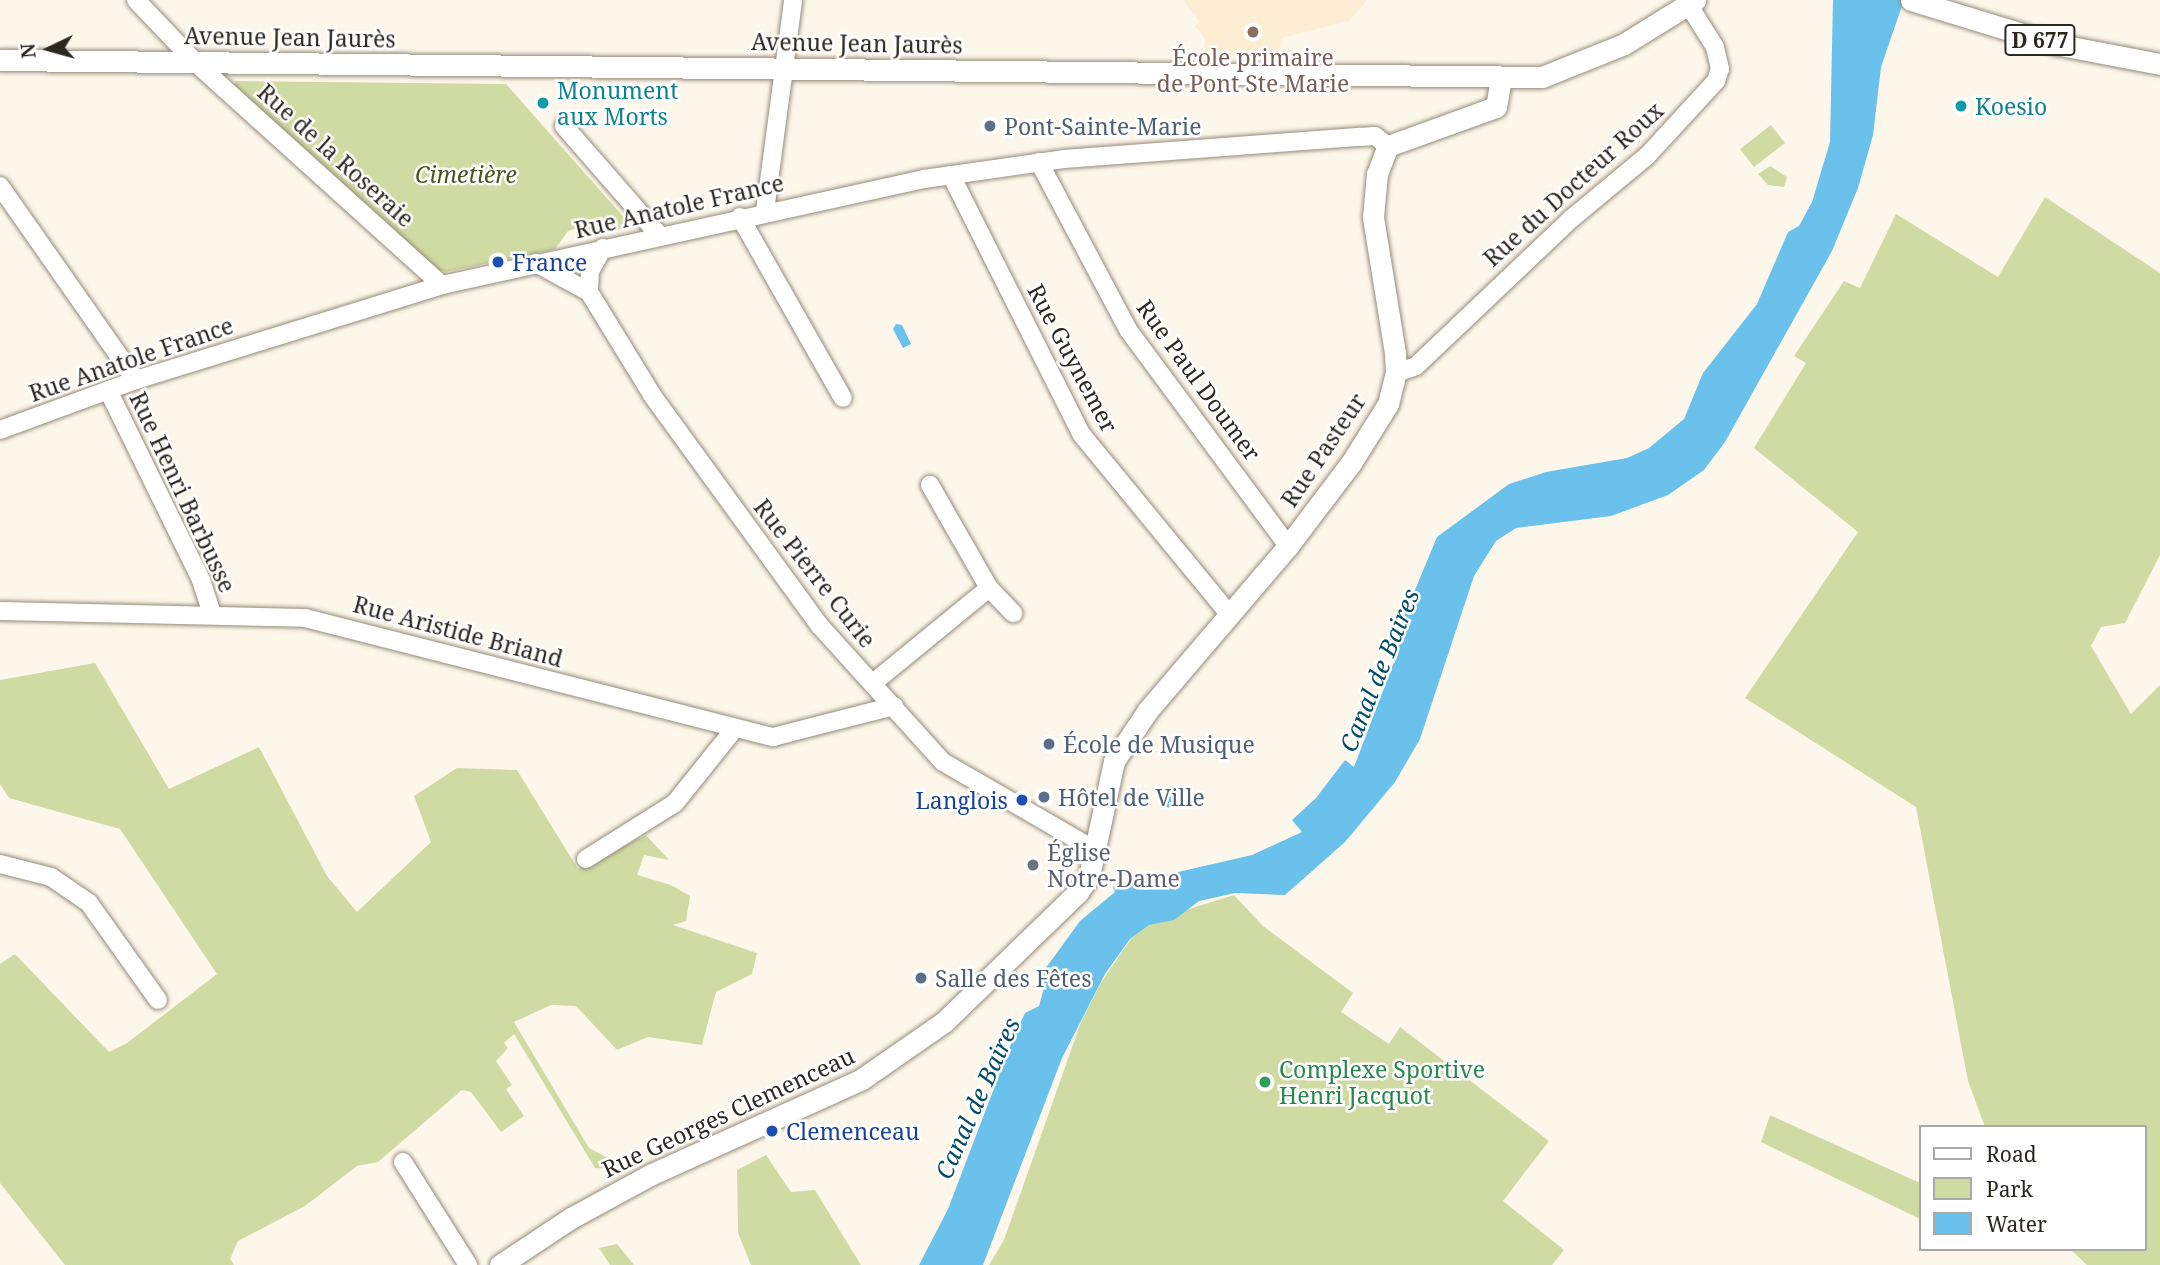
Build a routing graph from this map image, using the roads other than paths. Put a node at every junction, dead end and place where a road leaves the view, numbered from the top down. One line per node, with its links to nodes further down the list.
1 (793, 0): 8 (street)
2 (138, 1): 6 (street, Rue de la Roseraie)
3 (1691, 2): 9 (main road, Avenue Jean Jaurès); 22 (street, Rue du Docteur Roux)
4 (1917, 2): 7 (main road, D 677)
5 (0, 60): 6 (main road, Avenue Jean Jaurès)
6 (196, 62): 8 (main road, Avenue Jean Jaurès); 20 (street, Rue de la Roseraie)
7 (2160, 64)
8 (785, 69): 9 (main road, Avenue Jean Jaurès); 15 (street)
9 (1501, 79): 11 (main road)
10 (564, 126): 17 (street)
11 (1388, 146): 12 (street, Rue Anatole France); 22 (main road, Rue Pasteur)
12 (1040, 163): 13 (street, Rue Anatole France); 28 (street, Rue Paul Doumer)
13 (951, 175): 15 (street, Rue Anatole France); 33 (street, Rue Guynemer)
14 (0, 186): 23 (street, Rue Henri Barbusse)
15 (765, 211): 16 (street, Rue Anatole France)
16 (740, 217): 17 (street, Rue Anatole France); 25 (street)
17 (660, 236): 18 (street, Rue Anatole France)
18 (603, 248): 19 (street, Rue Anatole France); 21 (street)
19 (536, 263): 20 (street, Rue Anatole France); 21 (street, Rue Pierre Curie)
20 (442, 285): 23 (street, Rue Anatole France)
21 (589, 292): 34 (street, Rue Pierre Curie)
22 (1396, 373): 28 (main road, Rue Pasteur)
23 (136, 380): 24 (street, Rue Anatole France)
24 (108, 390): 26 (street, Rue Anatole France); 32 (street, Rue Henri Barbusse)
25 (843, 398)
26 (0, 430)
27 (930, 485): 29 (street)
28 (1288, 546): 33 (main road, Rue Pasteur)
29 (989, 588): 31 (street); 34 (street)
30 (0, 611): 32 (street, Rue Aristide Briand)
31 (1013, 613)
32 (212, 614): 36 (street, Rue Aristide Briand)
33 (1230, 615): 37 (main road, Rue Pasteur)
34 (873, 683): 35 (street, Rue Pierre Curie)
35 (894, 706): 36 (street, Rue Aristide Briand); 37 (street, Rue Pierre Curie)
36 (735, 728): 38 (street)
37 (1095, 850): 40 (main road, Rue Pasteur)
38 (586, 859)
39 (0, 864): 41 (street)
40 (1089, 876): 43 (main road, Rue Georges Clemenceau)
41 (158, 1000)
42 (403, 1162): 44 (street)
43 (506, 1263)
44 (468, 1265)

